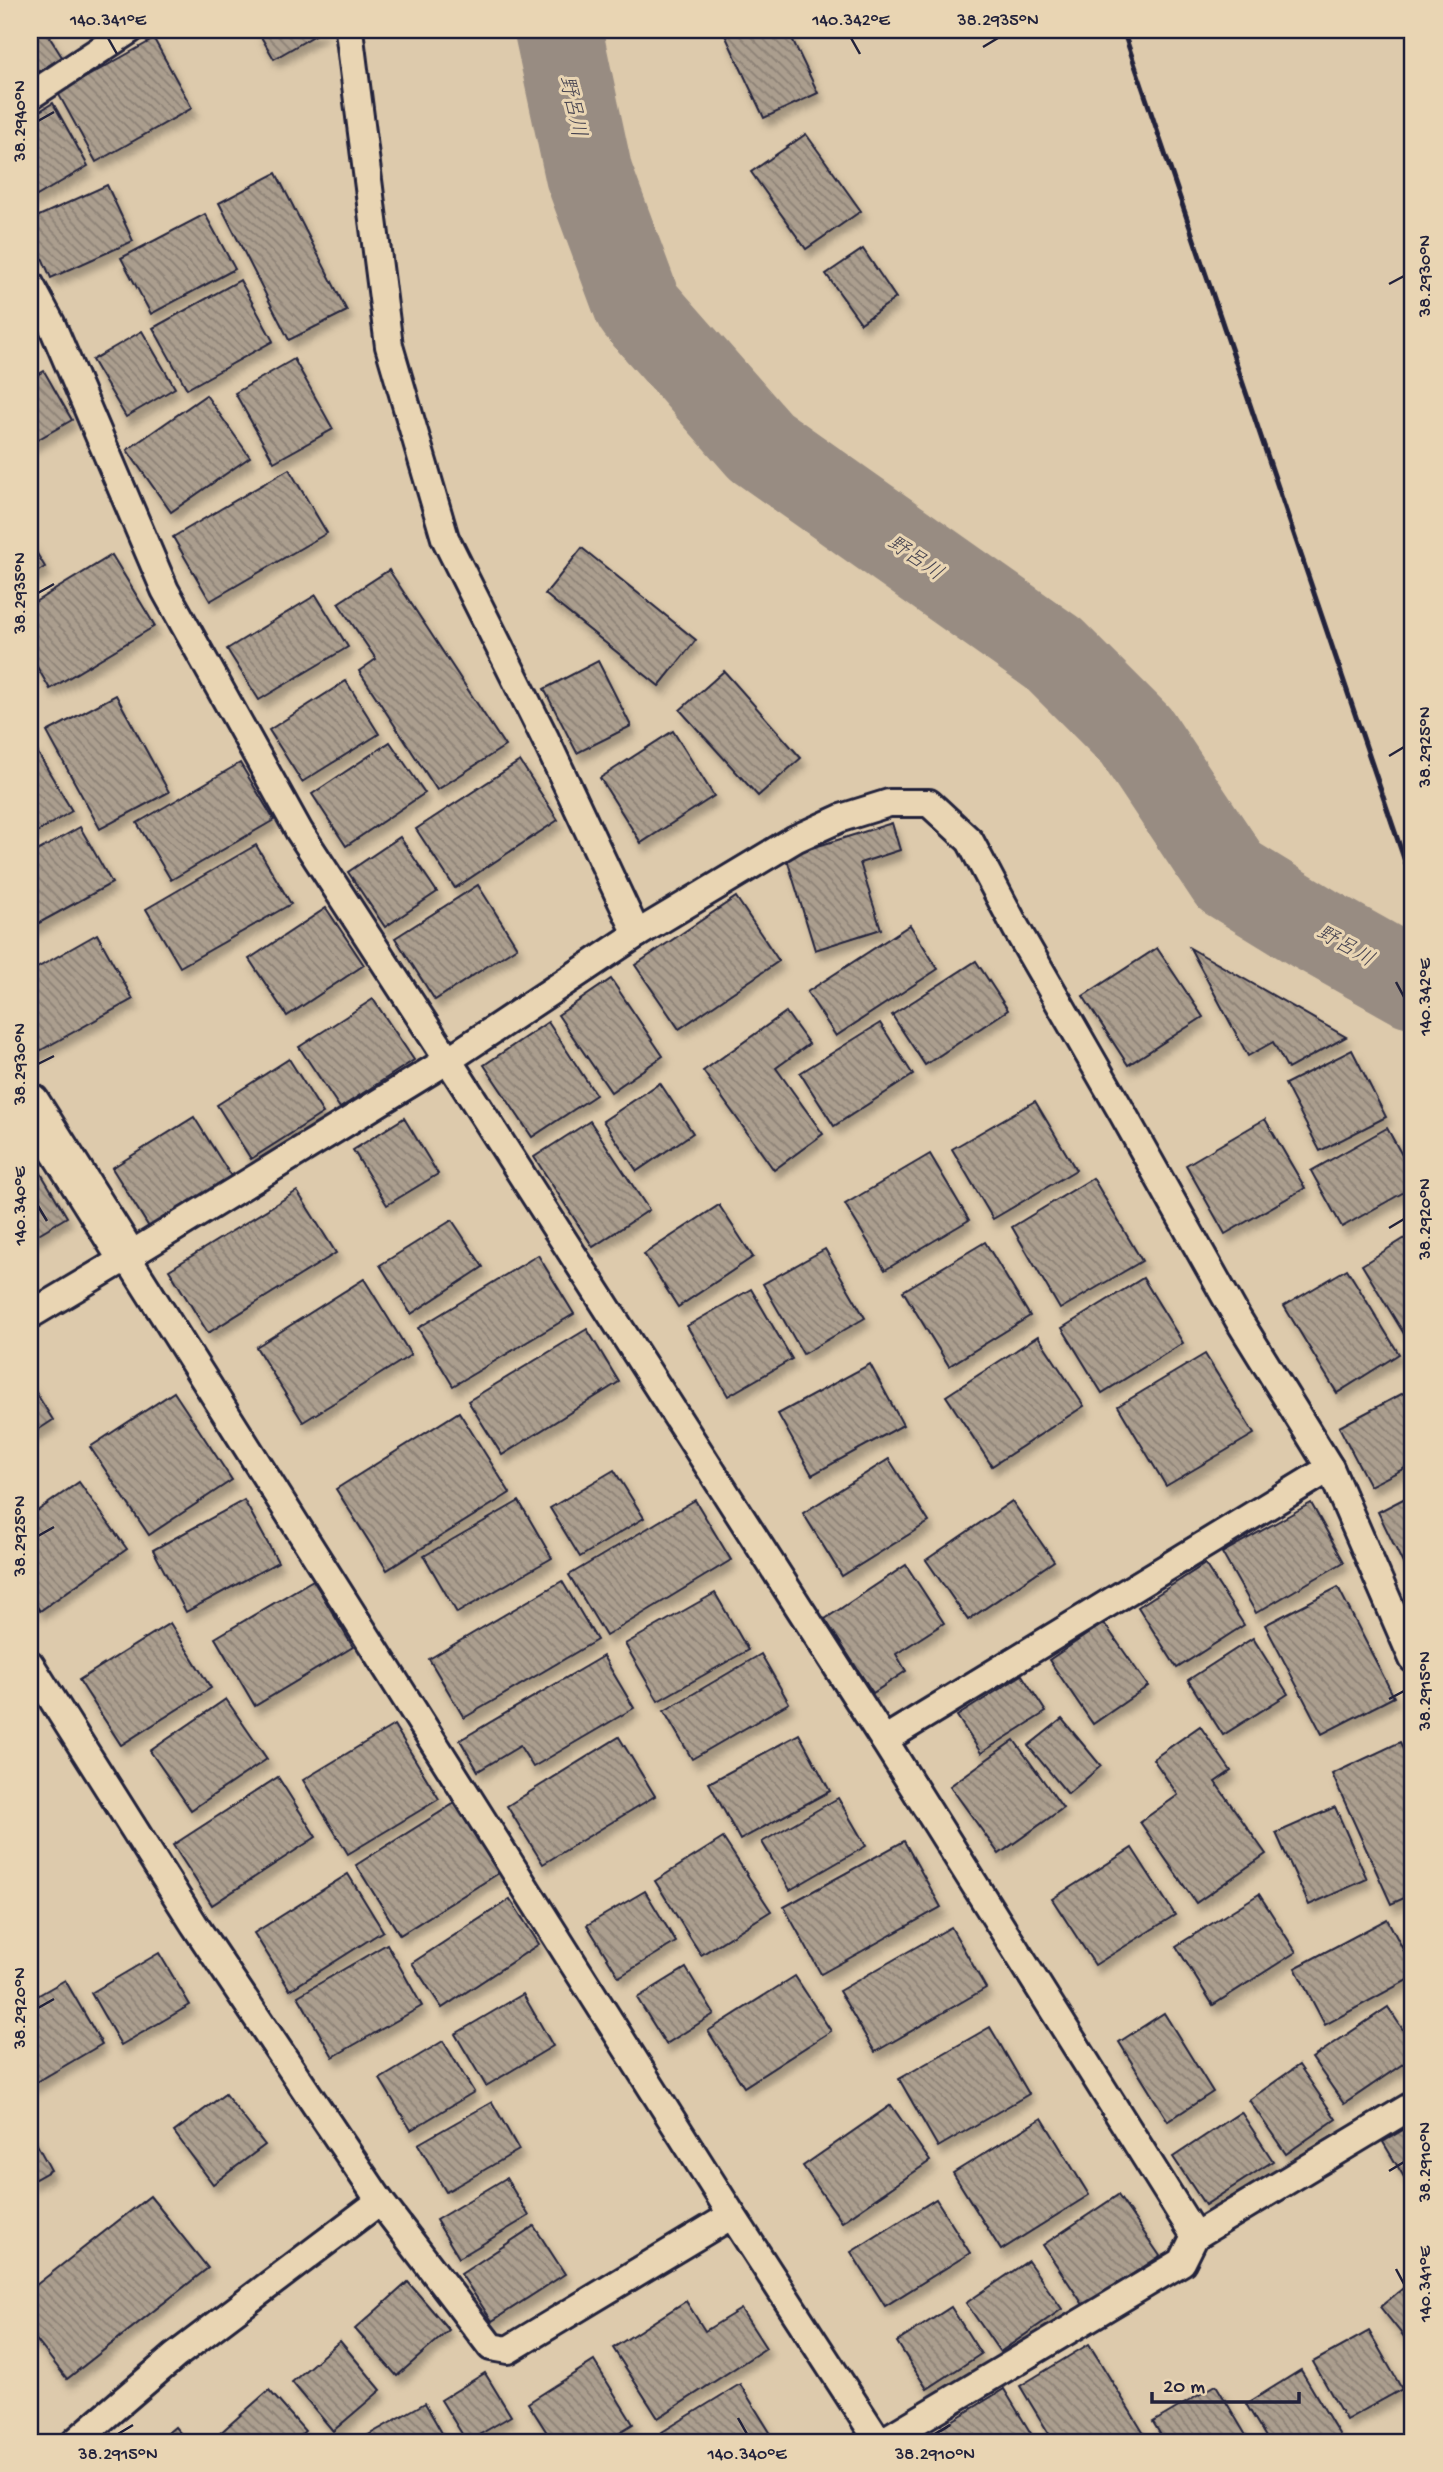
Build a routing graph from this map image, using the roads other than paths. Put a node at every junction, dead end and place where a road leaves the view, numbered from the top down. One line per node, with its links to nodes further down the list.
1 (130, 30): 3 (lane)
2 (349, 30): 5 (lane)
3 (30, 96)
4 (30, 284): 6 (lane)
5 (637, 934): 6 (lane); 10 (lane)
6 (448, 1060): 8 (lane); 13 (lane)
7 (30, 1103): 8 (street)
8 (128, 1257): 9 (lane); 16 (lane)
9 (30, 1315)
10 (1330, 1468): 11 (lane); 13 (lane)
11 (1413, 1659)
12 (30, 1664): 15 (lane)
13 (884, 1740): 17 (lane)
14 (1413, 2105): 17 (lane)
15 (380, 2201): 16 (lane); 18 (lane)
16 (732, 2215): 19 (lane)
17 (1195, 2236): 19 (lane)
18 (75, 2442)
19 (881, 2442)

